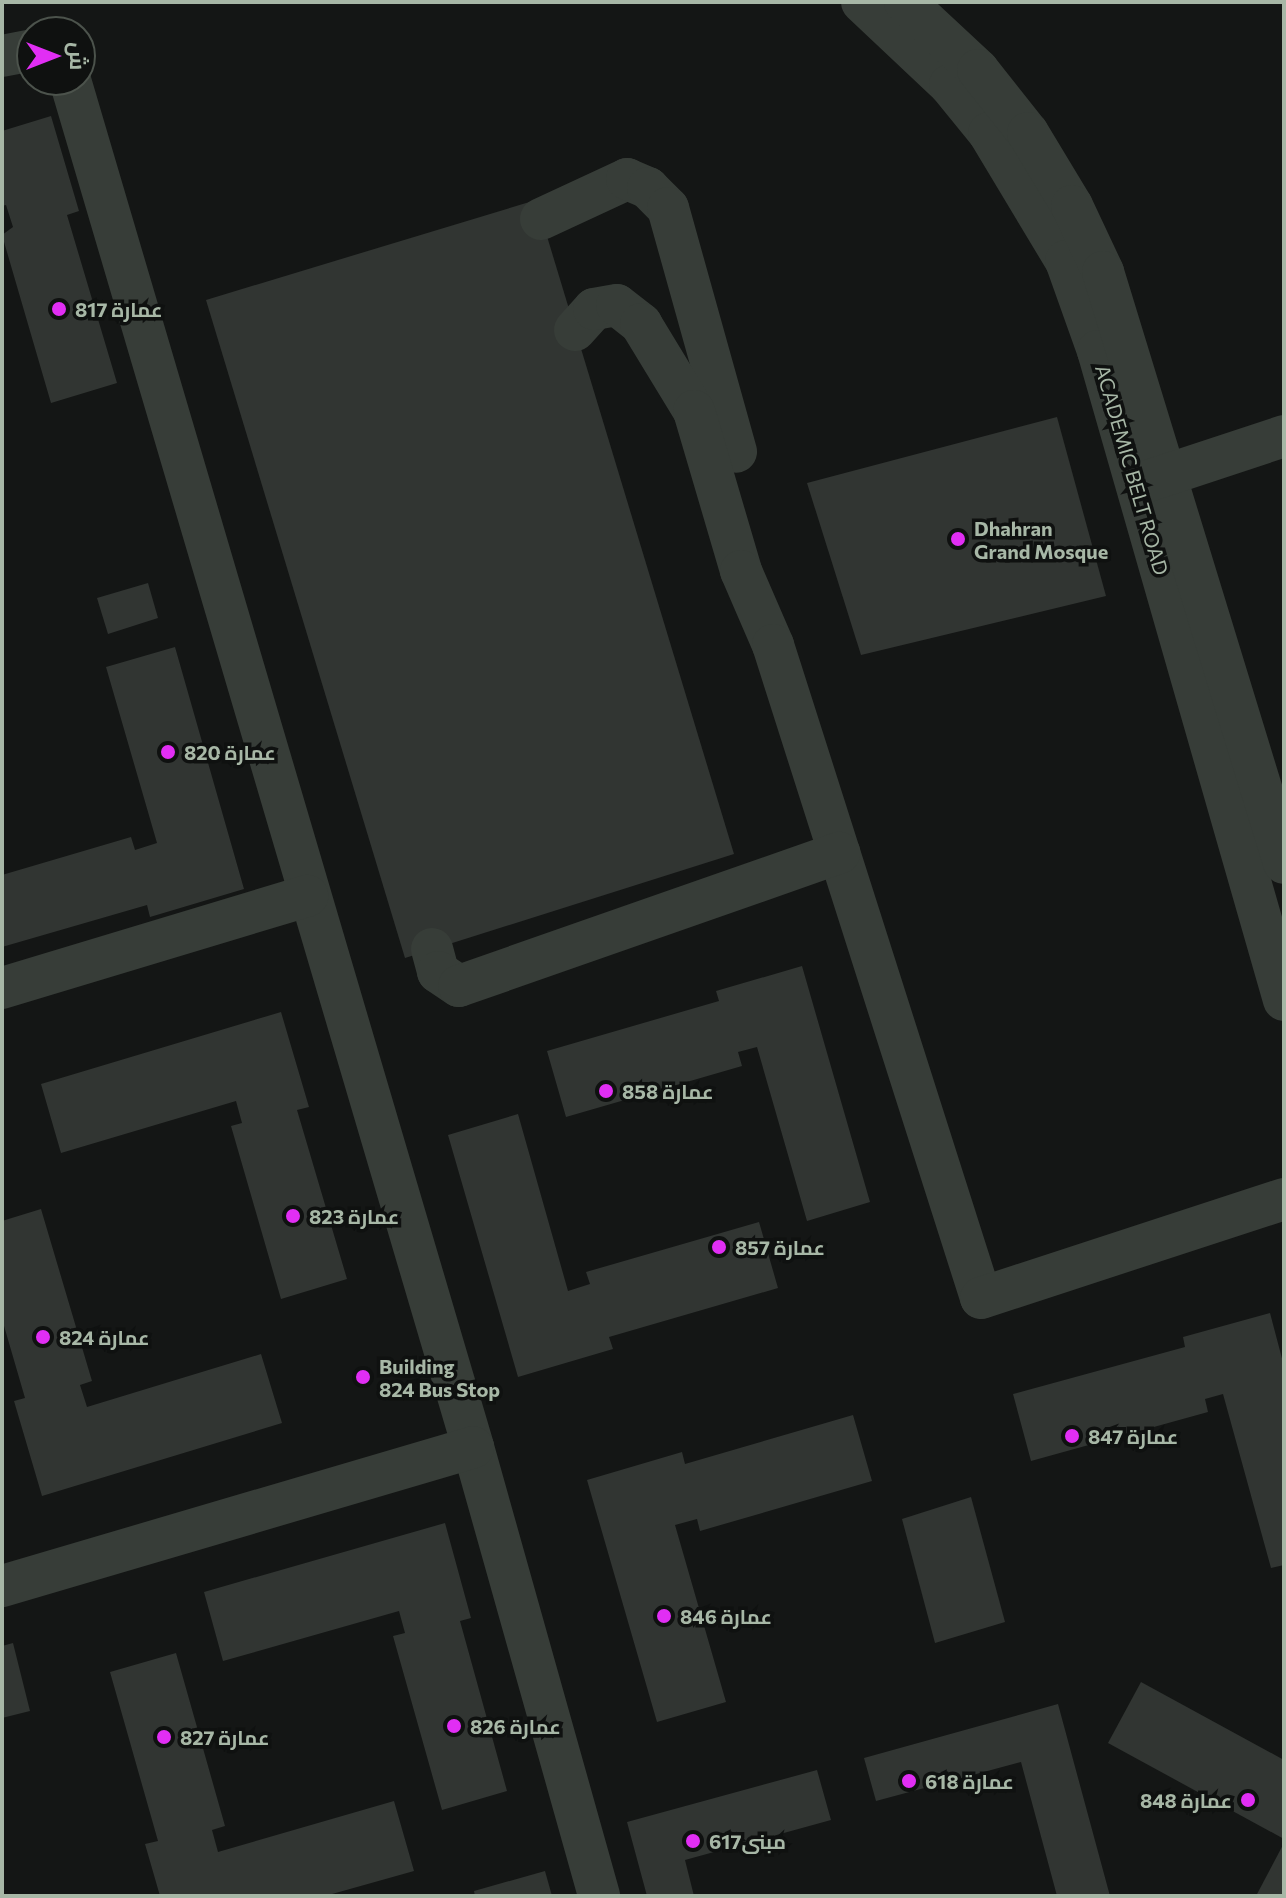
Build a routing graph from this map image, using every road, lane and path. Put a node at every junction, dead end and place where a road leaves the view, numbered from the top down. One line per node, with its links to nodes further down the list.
1 (862, 2): 7 (street, ACADEMIC BELT ROAD)
2 (905, 2): 7 (street, ACADEMIC BELT ROAD)
3 (75, 96): 11 (street)
4 (541, 219): 8 (street)
5 (575, 330): 8 (street)
6 (1284, 436): 7 (street)
7 (1152, 480): 10 (street, ACADEMIC BELT ROAD); 14 (street, ACADEMIC BELT ROAD)
8 (773, 645): 9 (street)
9 (839, 853): 12 (street); 15 (street)
10 (1284, 863)
11 (307, 896): 13 (street); 16 (street)
12 (432, 949)
13 (2, 988)
14 (1284, 1000)
15 (1284, 1199)
16 (473, 1447): 17 (street); 18 (street)
17 (2, 1586)
18 (599, 1896)

